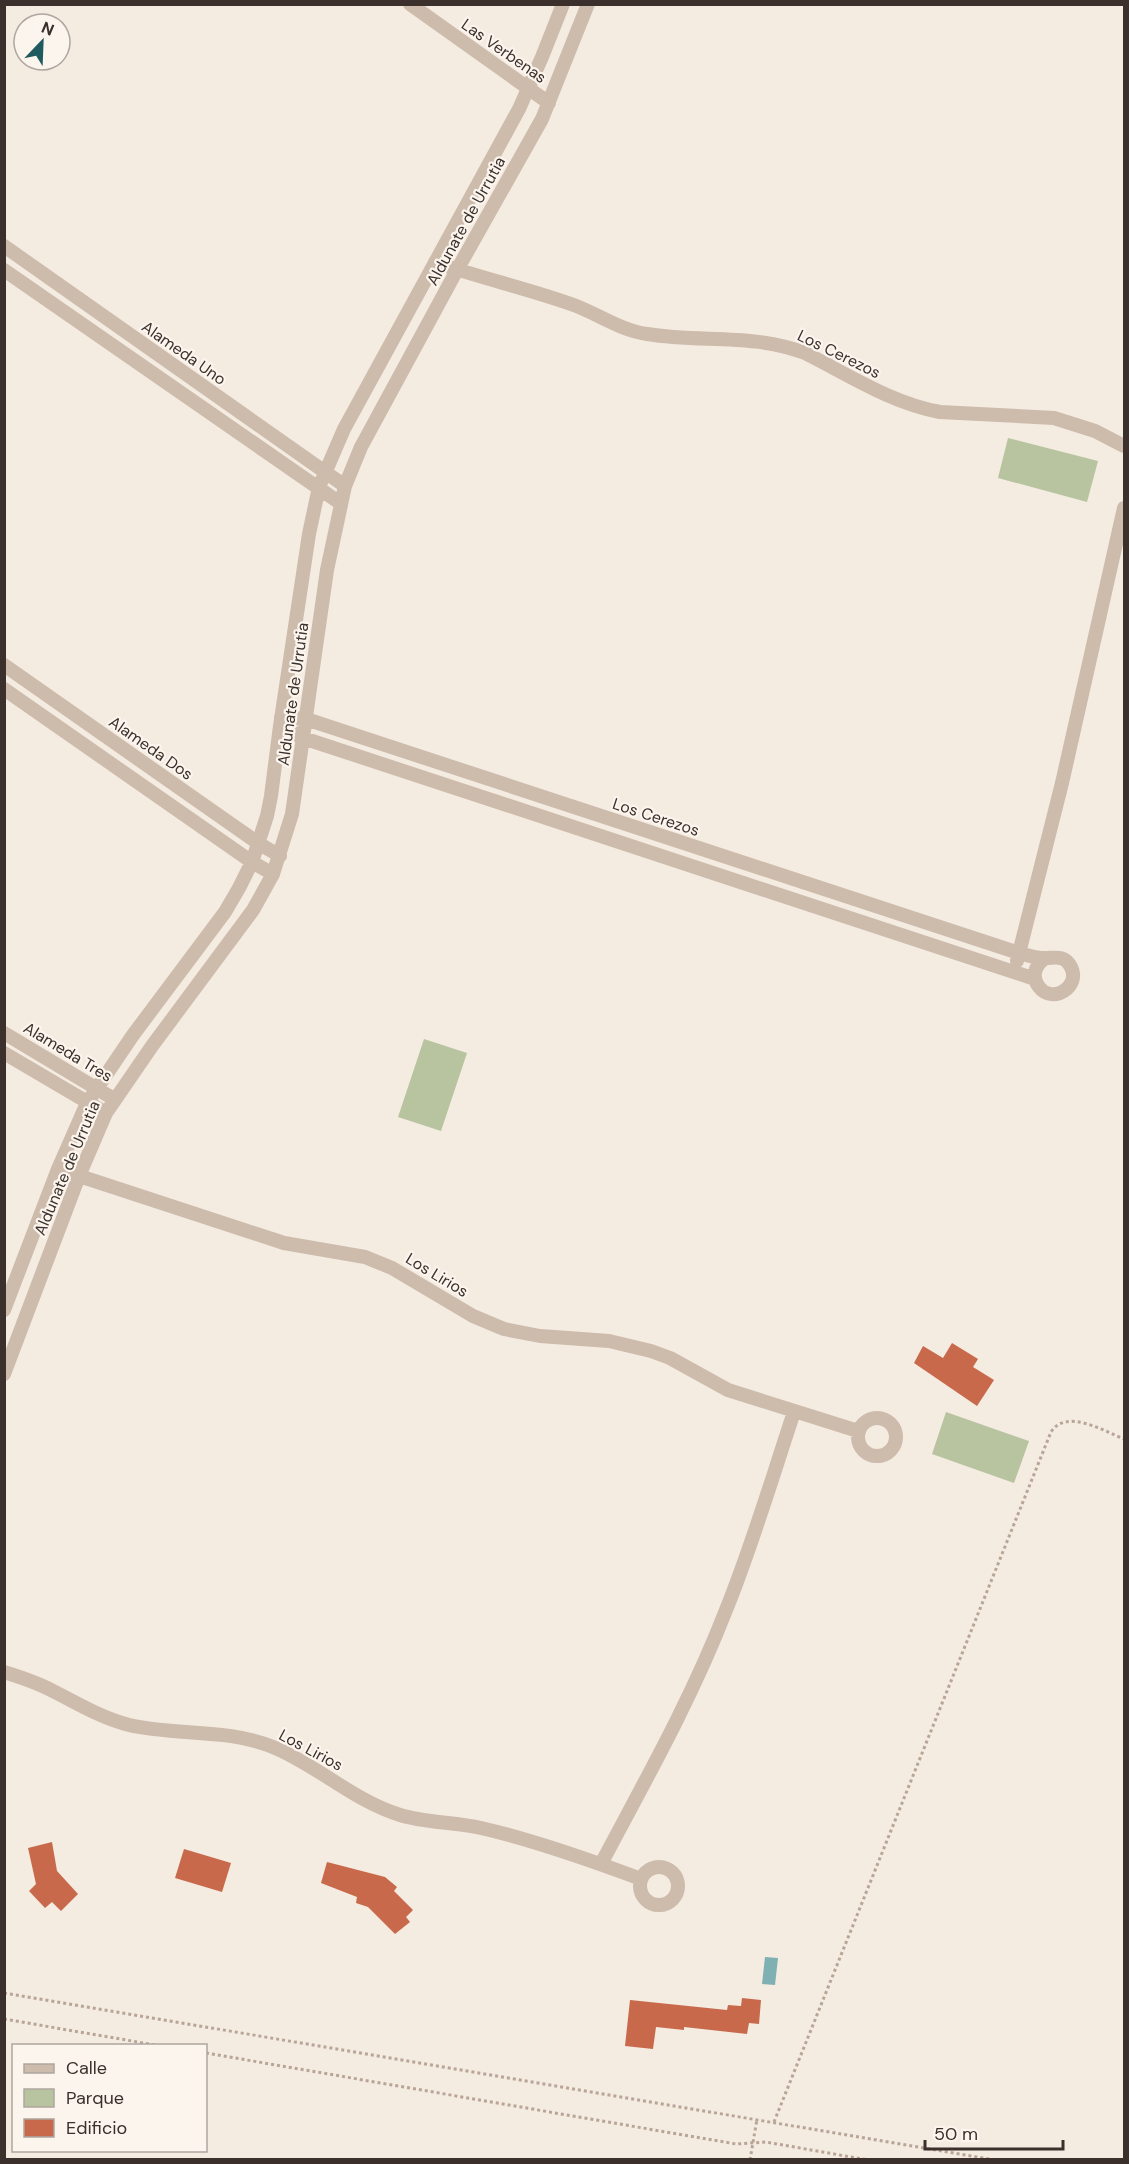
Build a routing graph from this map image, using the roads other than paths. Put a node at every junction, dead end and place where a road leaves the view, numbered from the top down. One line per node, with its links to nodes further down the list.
1 (410, 4): 4 (street, Las Verbenas)
2 (563, 4): 4 (street, Aldunate de Urrutia)
3 (588, 4): 5 (street, Aldunate de Urrutia)
4 (529, 88): 5 (street, Las Verbenas); 7 (street, Aldunate de Urrutia)
5 (549, 103): 9 (street, Aldunate de Urrutia)
6 (4, 246): 11 (street, Alameda Uno)
7 (435, 262): 9 (street, Los Cerezos); 11 (street, Aldunate de Urrutia)
8 (4, 270): 13 (street, Alameda Uno)
9 (457, 270): 10 (street, Los Cerezos); 12 (street, Aldunate de Urrutia)
10 (1125, 446)
11 (324, 472): 12 (street, Alameda Uno); 13 (street, Aldunate de Urrutia)
12 (345, 486): 14 (street, Aldunate de Urrutia)
13 (319, 488): 14 (street, Alameda Uno); 19 (street, Aldunate de Urrutia)
14 (340, 503): 18 (street, Aldunate de Urrutia)
15 (1125, 508): 25 (street)
16 (4, 665): 21 (street, Alameda Dos)
17 (4, 689): 23 (street)
18 (306, 719): 19 (street, Los Cerezos); 20 (street, Aldunate de Urrutia); 25 (street, Los Cerezos)
19 (281, 722): 20 (street, Los Cerezos); 21 (street, Aldunate de Urrutia)
20 (303, 738): 22 (street, Aldunate de Urrutia); 27 (street, Los Cerezos)
21 (258, 843): 22 (street, Alameda Dos); 23 (street, Aldunate de Urrutia)
22 (280, 856): 24 (street, Aldunate de Urrutia)
23 (252, 862): 24 (street); 31 (street, Aldunate de Urrutia)
24 (273, 874): 32 (street, Aldunate de Urrutia)
25 (1019, 953): 26 (street, Los Cerezos); 27 (street)
26 (1044, 959): 28 (street); 28 (street, Los Cerezos)
27 (1013, 971): 28 (street, Los Cerezos)
28 (1035, 979)
29 (4, 1033): 31 (street, Alameda Tres)
30 (4, 1053): 33 (street, Alameda Tres)
31 (95, 1087): 32 (street, Alameda Tres); 33 (street, Aldunate de Urrutia)
32 (114, 1099): 34 (street, Aldunate de Urrutia)
33 (87, 1103): 34 (street, Alameda Tres); 35 (street, Aldunate de Urrutia)
34 (106, 1113): 36 (street, Aldunate de Urrutia)
35 (58, 1169): 36 (street, Los Lirios); 37 (street, Aldunate de Urrutia)
36 (79, 1176): 38 (street, Aldunate de Urrutia); 39 (street, Los Lirios)
37 (4, 1310)
38 (4, 1374)
39 (794, 1412): 40 (street, Los Lirios); 42 (street)
40 (858, 1431)
41 (4, 1672): 42 (street, Los Lirios)
42 (601, 1864): 43 (street, Los Lirios)
43 (641, 1879)

